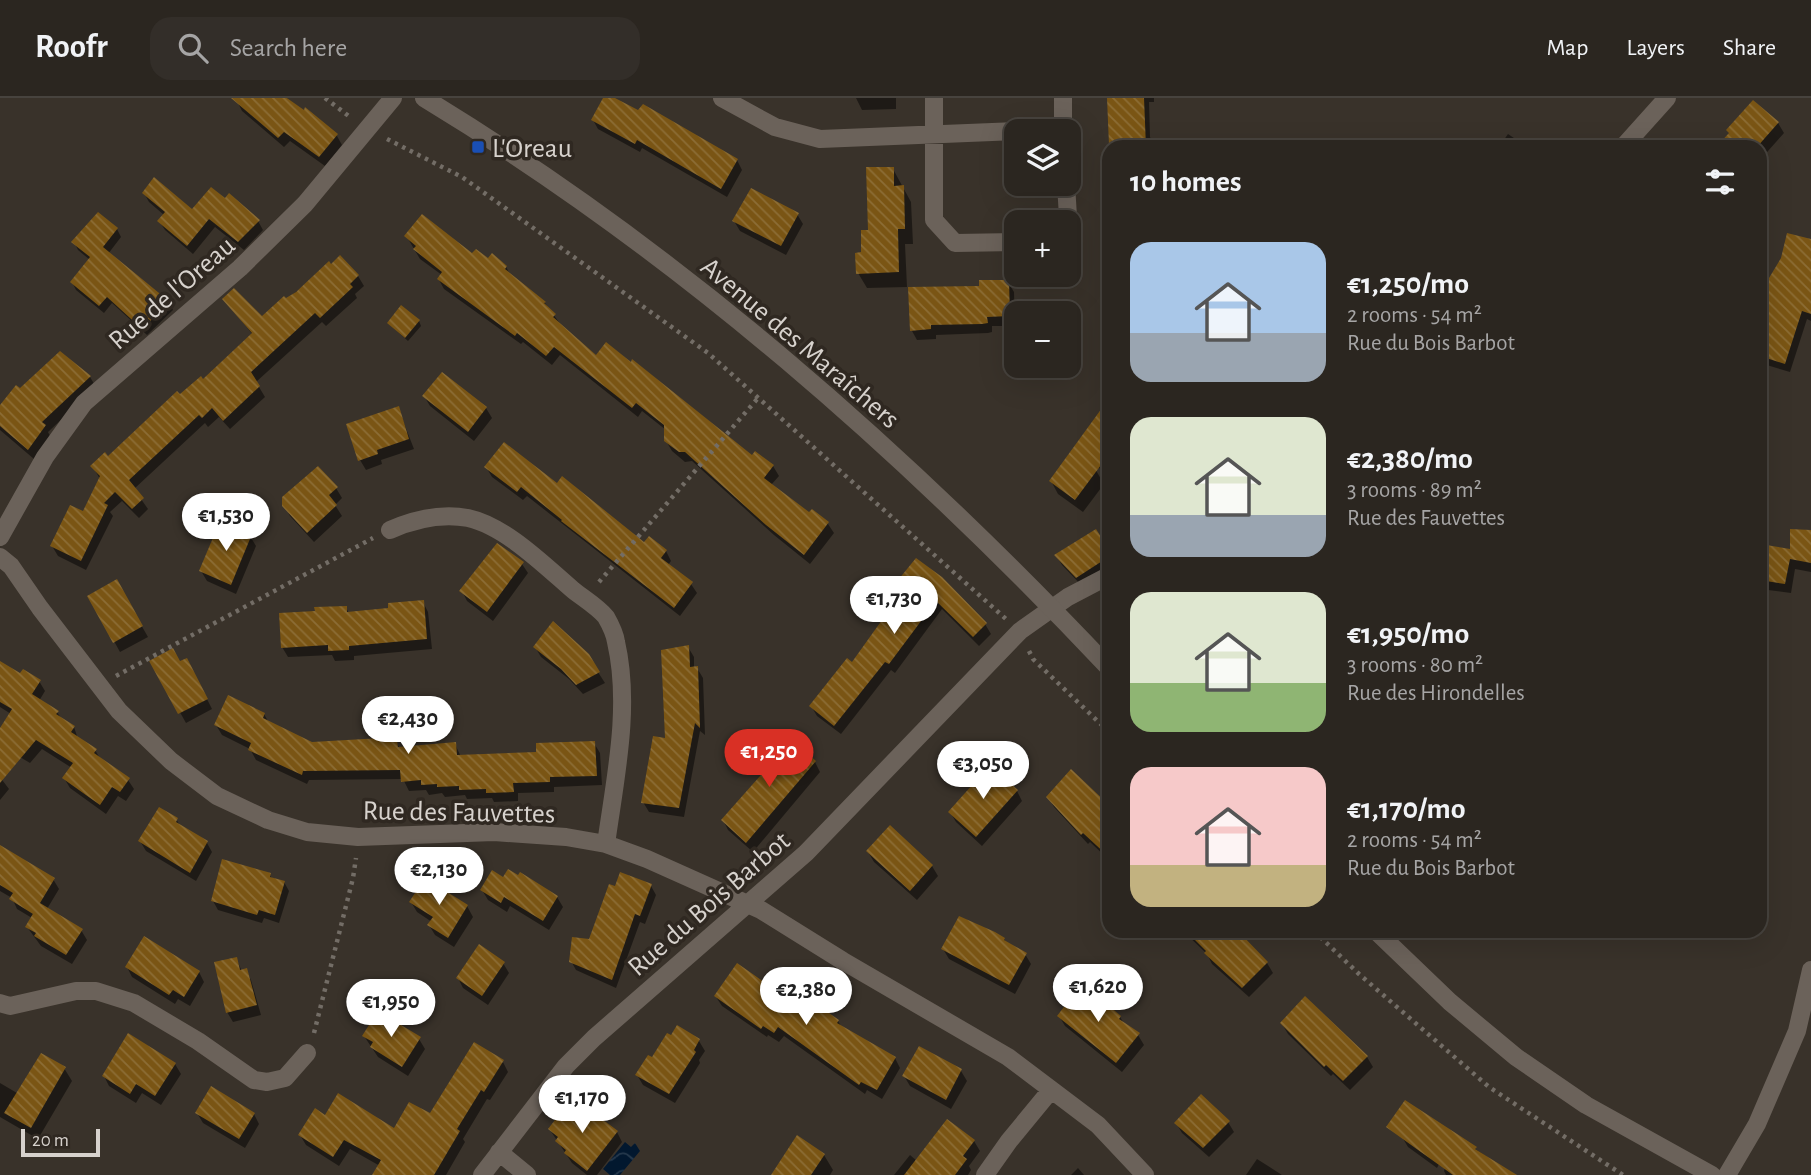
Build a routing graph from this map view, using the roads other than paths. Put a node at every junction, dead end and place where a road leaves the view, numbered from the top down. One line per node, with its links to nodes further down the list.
1 (393, 98): 13 (street, Rue de l'Oreau)
2 (424, 98): 16 (street, Avenue des Maraîchers)
3 (722, 98): 9 (street)
4 (934, 98): 9 (street)
5 (1063, 98): 7 (street)
6 (1667, 98): 10 (street)
7 (1063, 119)
8 (1004, 132): 9 (street)
9 (933, 135): 11 (street)
10 (1629, 140)
11 (1004, 242)
12 (390, 530): 18 (street)
13 (0, 537)
14 (0, 557): 18 (street, Rue des Fauvettes)
15 (1102, 580): 16 (street, Rue du Bois Barbot)
16 (1052, 608): 17 (street, Avenue des Maraîchers); 19 (street, Rue du Bois Barbot)
17 (1102, 661)
18 (606, 844): 19 (street, Rue des Fauvettes)
19 (747, 903): 24 (street, Rue des Fauvettes); 25 (street, Rue du Bois Barbot)
20 (1383, 938): 30 (street)
21 (1811, 970): 31 (street)
22 (0, 1003): 23 (street)
23 (307, 1053)
24 (1051, 1090): 28 (street); 29 (street, Rue des Fauvettes)
25 (499, 1152): 26 (street, Rue du Bois Barbot); 27 (street)
26 (482, 1175)
27 (527, 1175)
28 (985, 1175)
29 (1145, 1175)
30 (1713, 1175)
31 (1727, 1175)

